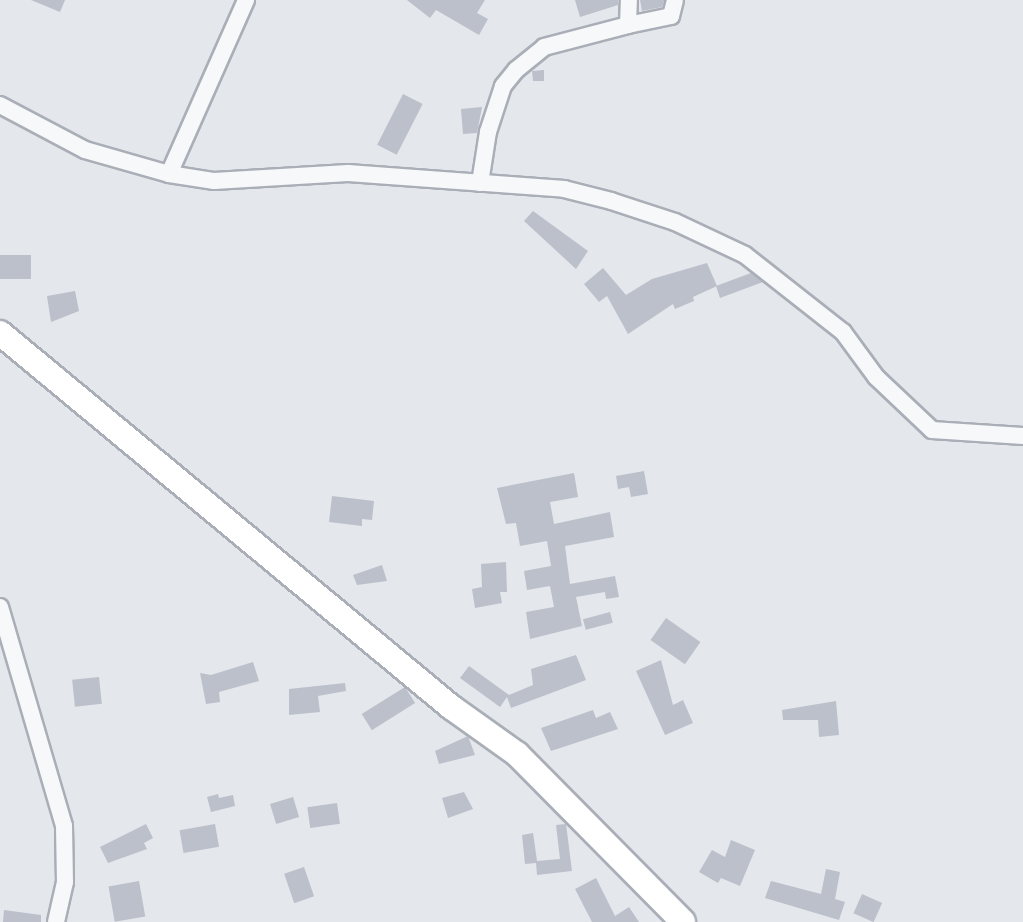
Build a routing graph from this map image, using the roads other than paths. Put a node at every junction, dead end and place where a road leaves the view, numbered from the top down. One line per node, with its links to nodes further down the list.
1 (246, 0): 6 (street)
2 (629, 0): 4 (street)
3 (675, 0): 4 (street)
4 (628, 26): 7 (street)
5 (0, 105): 6 (street)
6 (169, 174): 7 (street)
7 (480, 183): 9 (street)
8 (0, 333): 12 (street)
9 (1023, 436)
10 (0, 608): 11 (street)
11 (56, 922)
12 (682, 922)

